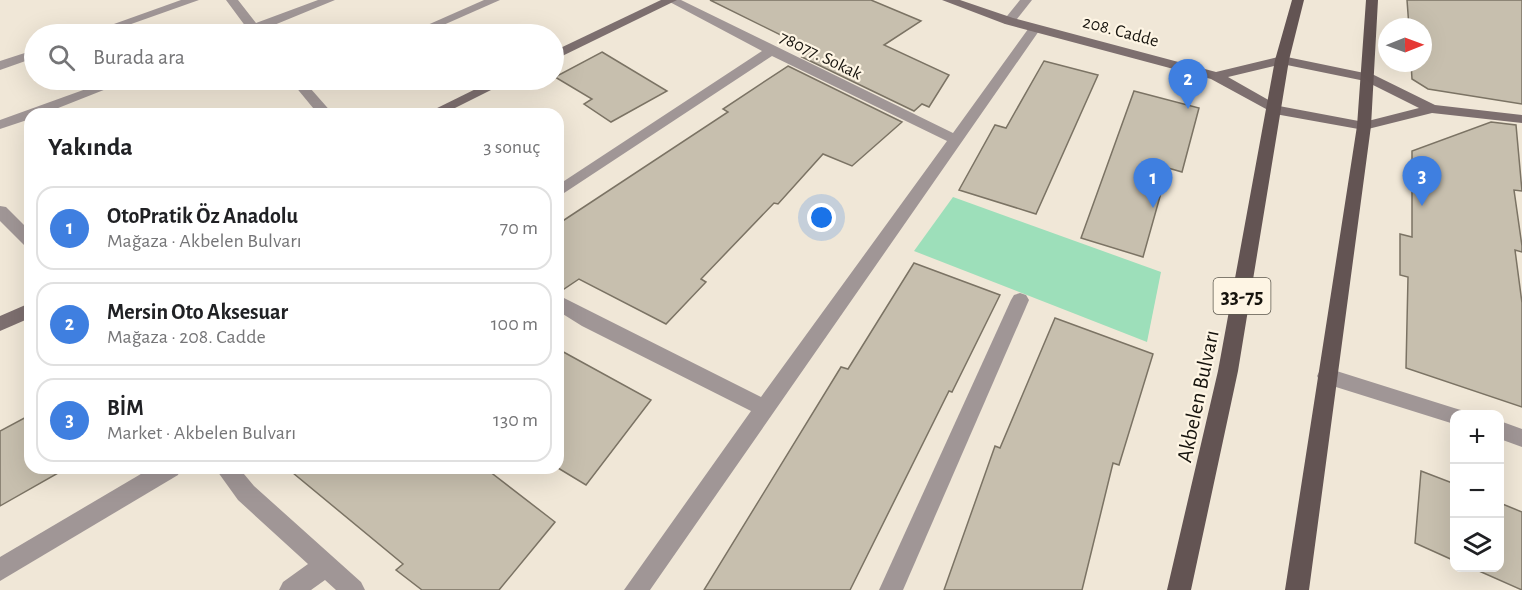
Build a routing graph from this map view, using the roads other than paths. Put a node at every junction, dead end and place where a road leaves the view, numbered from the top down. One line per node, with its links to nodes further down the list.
1 (193, 0): 11 (street)
2 (232, 0): 12 (street)
3 (329, 0): 13 (street)
4 (494, 0): 14 (street)
5 (672, 0): 16 (street); 17 (street, 78077. Sokak)
6 (948, 0): 10 (street, 208. Cadde)
7 (1026, 0): 10 (street)
8 (1298, 0): 19 (main road, Akbelen Bulvarı / 33-75)
9 (1372, 0): 22 (main road)
10 (1009, 21): 15 (street, 208. Cadde)
11 (122, 24)
12 (250, 24)
13 (274, 24)
14 (437, 24)
15 (1035, 28): 21 (street, 208. Cadde); 35 (street)
16 (564, 51)
17 (771, 51): 35 (street, 78077. Sokak); 36 (street)
18 (24, 58): 20 (street)
19 (1282, 60): 21 (street); 22 (street); 30 (main road, Akbelen Bulvarı / 33-75)
20 (0, 66)
21 (1216, 76): 30 (street)
22 (1369, 78): 29 (street); 34 (main road)
23 (95, 90): 26 (street)
24 (308, 90): 27 (street)
25 (483, 90): 28 (street)
26 (46, 108)
27 (321, 108)
28 (445, 108)
29 (1432, 109): 32 (street); 34 (street)
30 (1275, 110): 34 (street); 56 (main road, Akbelen Bulvarı / 33-75)
31 (24, 116): 33 (street)
32 (1522, 119)
33 (0, 125)
34 (1364, 126): 43 (main road)
35 (956, 140): 44 (street)
36 (564, 188)
37 (0, 211): 38 (street)
38 (24, 235)
39 (1020, 300): 55 (street)
40 (564, 306): 44 (street)
41 (24, 313): 42 (street)
42 (0, 324)
43 (1327, 376): 45 (street); 57 (main road)
44 (766, 409): 54 (street)
45 (1450, 414)
46 (1504, 431): 47 (street)
47 (1522, 438)
48 (160, 474): 51 (street)
49 (231, 474): 50 (street)
50 (327, 566): 52 (street); 53 (street)
51 (0, 570)
52 (291, 590)
53 (353, 590)
54 (636, 590)
55 (891, 590)
56 (1179, 590)
57 (1297, 590)

